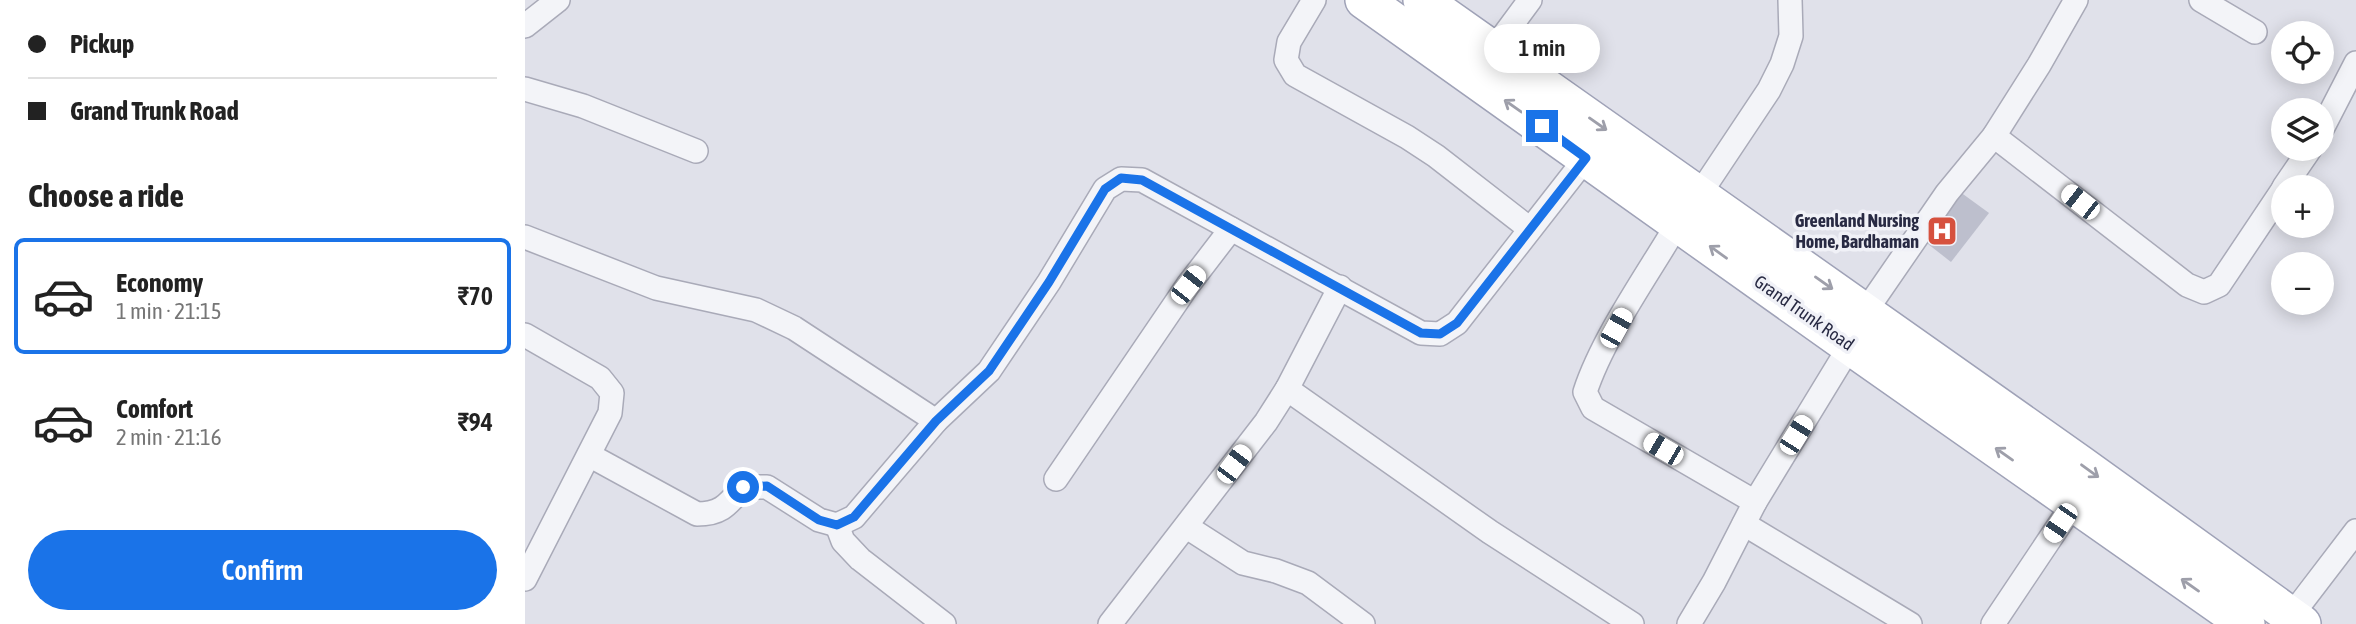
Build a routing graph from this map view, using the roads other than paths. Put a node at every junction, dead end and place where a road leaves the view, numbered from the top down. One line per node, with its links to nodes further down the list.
1 (558, 0): 9 (street)
2 (1314, 0): 21 (street)
3 (1364, 0): 17 (main road, Grand Trunk Road, one-way to 3)
4 (1422, 0): 11 (main road, Grand Trunk Road)
5 (1530, 0): 11 (street)
6 (1790, 0): 19 (street)
7 (2201, 0): 10 (street)
8 (2067, 3): 15 (street)
9 (525, 26)
10 (2255, 32)
11 (1493, 50): 19 (main road, Grand Trunk Road, one-way to 19)
12 (2356, 63): 14 (street)
13 (525, 89): 16 (street)
14 (2334, 106)
15 (1994, 135): 18 (street); 26 (street)
16 (696, 151)
17 (1586, 158): 19 (main road, Grand Trunk Road); 21 (street)
18 (2271, 207)
19 (1689, 209): 23 (main road, Grand Trunk Road); 24 (main road, Grand Trunk Road, one-way to 19); 33 (street)
20 (1231, 229): 25 (street); 30 (street); 32 (street)
21 (1529, 229): 25 (street)
22 (525, 237): 30 (street)
23 (1775, 249): 24 (main road); 26 (main road, Grand Trunk Road, one-way to 26)
24 (1753, 277): 28 (main road, Grand Trunk Road)
25 (1340, 286): 29 (street)
26 (1865, 312): 40 (main road, Grand Trunk Road, one-way to 40)
27 (525, 335): 31 (street)
28 (1850, 346): 33 (street); 34 (main road, Grand Trunk Road, one-way to 28)
29 (1287, 389): 37 (street); 44 (street)
30 (936, 421): 36 (street)
31 (589, 455): 36 (street); 39 (street)
32 (1056, 479)
33 (1755, 502): 35 (street)
34 (2074, 503): 47 (street); 48 (main road, Grand Trunk Road, one-way to 34)
35 (1744, 524): 45 (street); 46 (street)
36 (837, 525): 41 (street)
37 (1187, 527): 42 (street); 43 (street)
38 (2356, 531): 40 (street)
39 (525, 579)
40 (2296, 620)
41 (944, 624)
42 (1109, 624)
43 (1363, 624)
44 (1632, 624)
45 (1689, 624)
46 (1910, 624)
47 (1993, 624)
48 (2246, 624)

